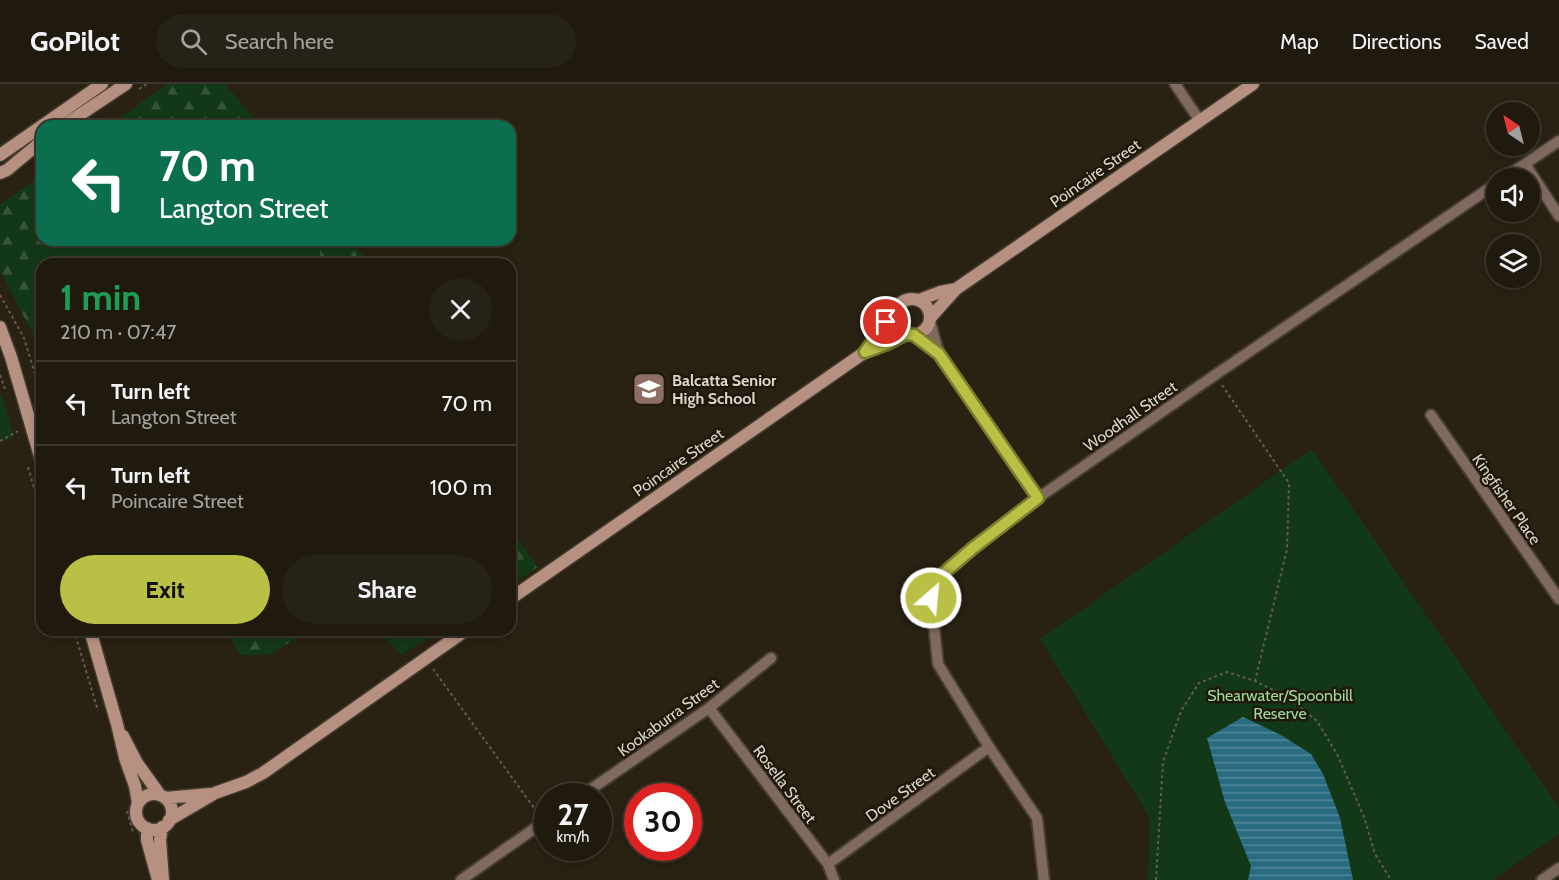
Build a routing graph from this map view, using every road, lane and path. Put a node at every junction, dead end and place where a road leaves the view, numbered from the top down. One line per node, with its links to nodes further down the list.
1 (102, 84): 5 (street)
2 (126, 84): 6 (street)
3 (1175, 84): 7 (street)
4 (1253, 84): 7 (street, Poincaire Street)
5 (50, 120)
6 (72, 120)
7 (1200, 121): 17 (street, Poincaire Street)
8 (36, 130): 11 (street)
9 (1559, 141): 12 (street)
10 (36, 146): 14 (street)
11 (0, 155)
12 (1525, 164): 13 (street); 16 (street)
13 (1519, 168)
14 (0, 173)
15 (1486, 190): 27 (street, Woodhall Street)
16 (1559, 216)
17 (956, 289): 19 (street, Poincaire Street); 21 (street, Poincaire Street)
18 (0, 295): 28 (path)
19 (919, 300): 20 (street); 21 (street)
20 (894, 311): 23 (street); 24 (street, Poincaire Street)
21 (930, 320): 23 (street); 25 (street)
22 (0, 327): 33 (street)
23 (910, 335): 24 (street, Poincaire Street); 25 (street)
24 (865, 352): 35 (street, Poincaire Street)
25 (939, 354): 34 (street)
26 (0, 375): 29 (path)
27 (1215, 375): 34 (street, Woodhall Street); 41 (path)
28 (36, 377)
29 (7, 394)
30 (1431, 415): 36 (street, Kingfisher Place)
31 (18, 431): 32 (path)
32 (0, 441)
33 (36, 442)
34 (1038, 498): 44 (street, Woodhall Street)
35 (516, 595)
36 (1559, 599)
37 (92, 636): 43 (street)
38 (457, 636): 39 (street)
39 (425, 658): 46 (street); 49 (path)
40 (771, 658): 42 (street, Kookaburra Street)
41 (1255, 681): 60 (path); 61 (path)
42 (709, 708): 45 (street, Kookaburra Street); 53 (street, Rosella Street)
43 (117, 724): 47 (street); 48 (street)
44 (989, 747): 53 (street, Dove Street); 59 (street, Woodhall Street)
45 (600, 783)
46 (215, 793): 47 (street); 50 (street)
47 (162, 796): 48 (street); 50 (street)
48 (138, 803): 51 (street)
49 (534, 805)
50 (165, 824): 51 (street); 56 (street)
51 (147, 828): 55 (street)
52 (534, 829): 57 (street)
53 (828, 864): 58 (street, Rosella Street)
54 (1559, 868): 62 (street)
55 (158, 880)
56 (164, 880)
57 (461, 880)
58 (834, 880)
59 (1044, 880)
60 (1156, 880)
61 (1391, 880)
62 (1542, 880)

